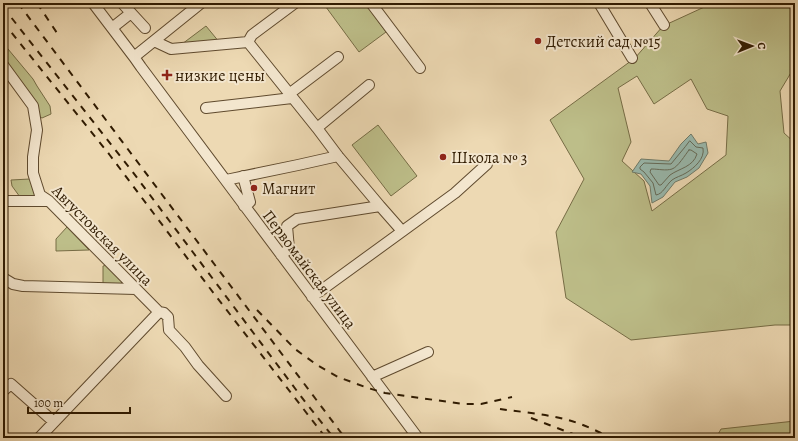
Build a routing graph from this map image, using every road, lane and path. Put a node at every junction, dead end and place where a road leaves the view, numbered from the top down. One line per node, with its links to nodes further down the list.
1 (93, 3): 10 (street, Первомайская улица)
2 (122, 3): 8 (street)
3 (201, 3): 12 (street)
4 (295, 3): 13 (street)
5 (370, 3): 18 (street)
6 (599, 3): 16 (street)
7 (650, 3): 9 (street)
8 (131, 13): 10 (street); 11 (street)
9 (664, 25)
10 (112, 28): 14 (street, Первомайская улица)
11 (145, 28)
12 (154, 41): 13 (street); 14 (street)
13 (248, 42): 20 (street)
14 (134, 56): 26 (street, Первомайская улица)
15 (338, 57): 20 (street)
16 (632, 58)
17 (3, 65): 28 (street, Августовская улица)
18 (420, 68)
19 (369, 85): 22 (street)
20 (291, 96): 21 (street); 22 (street)
21 (206, 108)
22 (317, 128): 23 (street)
23 (338, 156): 25 (street); 30 (street)
24 (487, 164): 31 (street)
25 (243, 176): 26 (street); 29 (street)
26 (226, 180): 29 (street, Первомайская улица)
27 (3, 201): 28 (street)
28 (50, 201): 34 (street, Августовская улица)
29 (244, 206): 32 (street, Первомайская улица)
30 (380, 206): 31 (street); 32 (street)
31 (402, 231): 35 (street)
32 (281, 256): 35 (street, Первомайская улица)
33 (3, 278): 34 (street)
34 (136, 288): 36 (street, Августовская улица)
35 (312, 297): 38 (street, Первомайская улица)
36 (159, 312): 40 (street, Августовская улица); 41 (street)
37 (428, 352): 38 (street)
38 (372, 377): 43 (street, Первомайская улица)
39 (3, 391): 41 (street)
40 (226, 396)
41 (54, 422): 42 (street)
42 (39, 438)
43 (418, 438)

